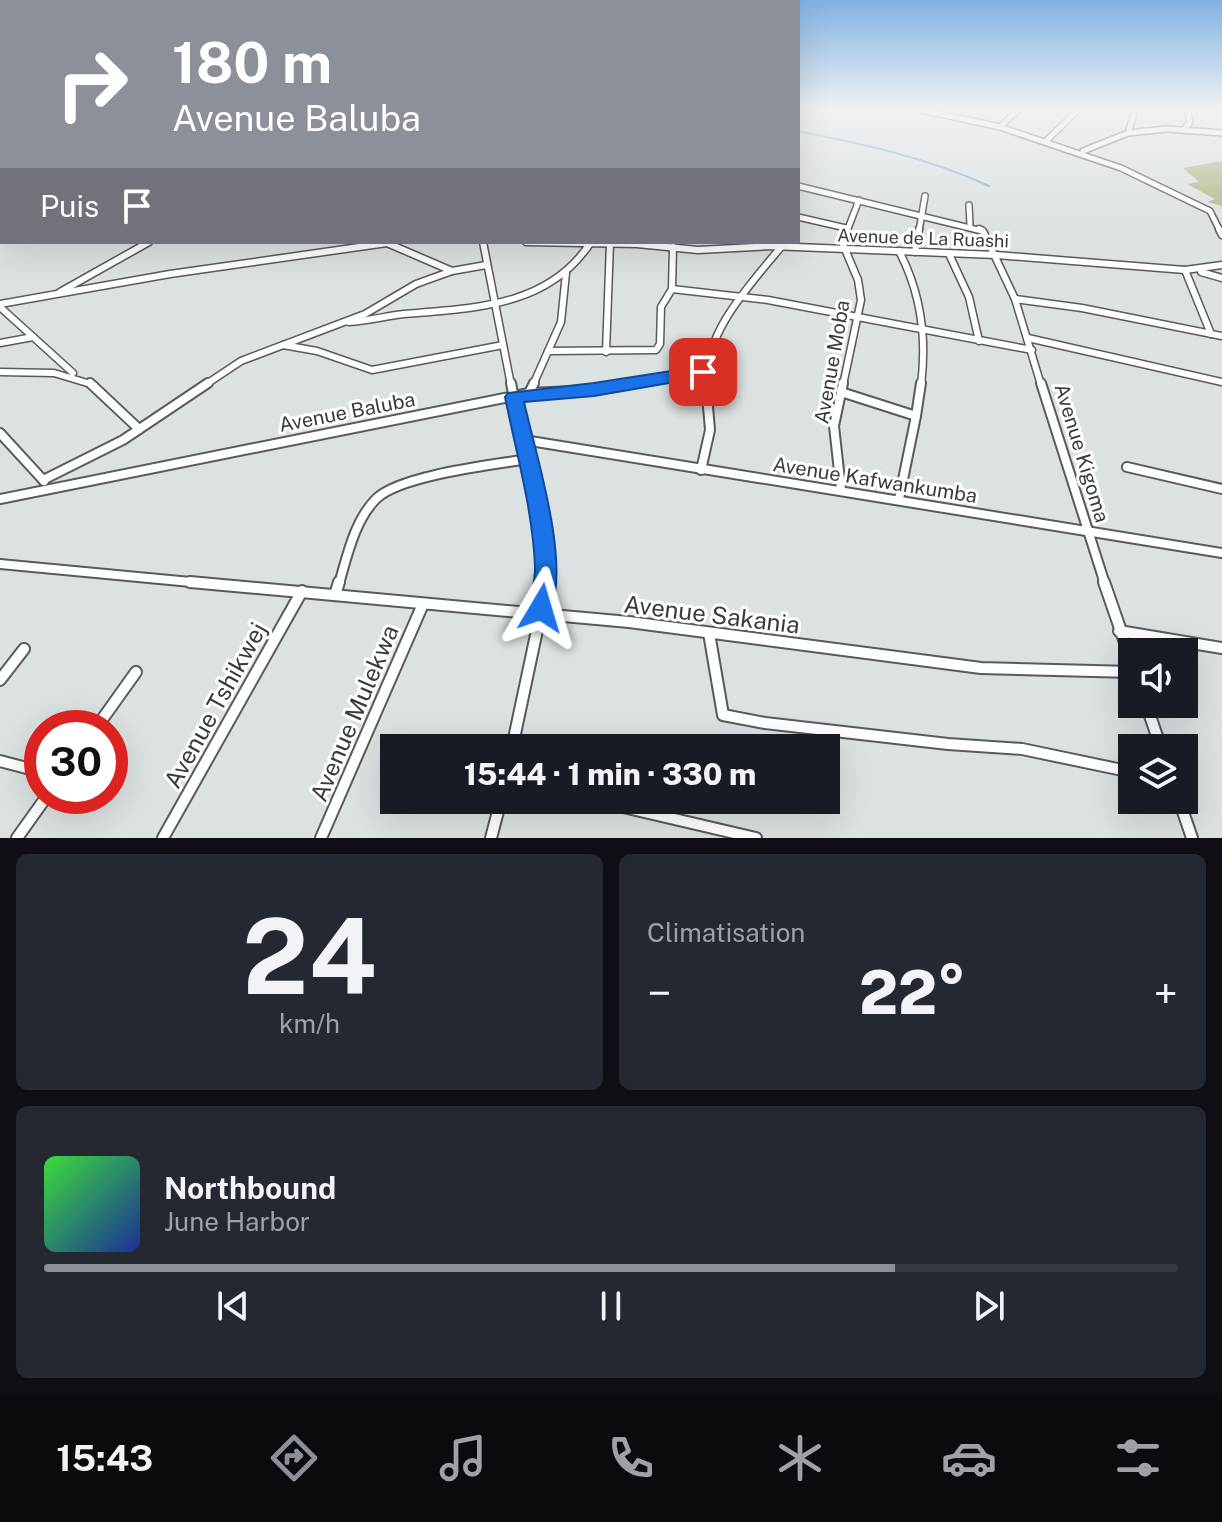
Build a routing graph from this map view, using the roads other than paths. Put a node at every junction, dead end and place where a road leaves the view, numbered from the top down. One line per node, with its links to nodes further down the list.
1 (1072, 149): 3 (street)
2 (1088, 149): 3 (street)
3 (1081, 152): 8 (street)
4 (800, 186): 6 (street)
5 (925, 196): 10 (street)
6 (859, 200): 10 (street); 13 (street, Avenue Moba)
7 (969, 205): 12 (street)
8 (1210, 211): 9 (street); 14 (street)
9 (1222, 213)
10 (920, 214): 12 (street); 26 (street)
11 (800, 217): 13 (street)
12 (970, 225): 28 (street, Avenue Kigoma)
13 (846, 228): 24 (street, Avenue Moba)
14 (1222, 235)
15 (145, 244): 37 (street)
16 (372, 244): 37 (street)
17 (391, 244): 32 (street)
18 (483, 244): 29 (street)
19 (590, 244): 34 (street)
20 (610, 244): 55 (street)
21 (639, 244): 22 (street, Avenue de La Ruashi)
22 (668, 245): 23 (street, Avenue de La Ruashi); 36 (street)
23 (781, 247): 24 (street, Avenue de La Ruashi); 38 (street)
24 (844, 249): 25 (street, Avenue de La Ruashi); 42 (street, Avenue Moba)
25 (899, 251): 26 (street, Avenue de La Ruashi); 44 (street)
26 (915, 252): 27 (street, Avenue de La Ruashi)
27 (949, 254): 28 (street, Avenue de La Ruashi); 49 (street)
28 (996, 255): 31 (street, Avenue de La Ruashi); 39 (street, Avenue Kigoma)
29 (486, 265): 32 (street); 40 (street)
30 (1222, 265): 33 (street, Avenue de La Ruashi)
31 (1185, 270): 33 (street, Avenue de La Ruashi); 45 (street)
32 (452, 271): 43 (street)
33 (1199, 271): 35 (street)
34 (566, 273): 40 (street); 54 (street)
35 (1222, 278)
36 (672, 289): 38 (street); 55 (street)
37 (54, 295): 41 (street)
38 (741, 296): 42 (street); 57 (street)
39 (1015, 299): 45 (street); 48 (street, Avenue Kigoma)
40 (494, 303): 43 (street); 52 (street)
41 (0, 306): 47 (street)
42 (858, 317): 44 (street); 60 (street, Avenue Moba)
43 (344, 322): 51 (street)
44 (920, 329): 49 (street); 63 (street)
45 (1211, 334): 46 (street)
46 (1222, 336)
47 (33, 337): 50 (street); 58 (street)
48 (1028, 338): 53 (street, Avenue Kigoma); 59 (street)
49 (979, 341): 53 (street)
50 (0, 343)
51 (281, 344): 52 (street); 64 (street)
52 (503, 345): 62 (street)
53 (1032, 350): 76 (street, Avenue Kigoma)
54 (548, 351): 55 (street); 61 (street)
55 (606, 352)
56 (0, 372): 58 (street)
57 (703, 372): 61 (street, Avenue Baluba); 69 (street)
58 (75, 375): 64 (street)
59 (1222, 382)
60 (841, 392): 63 (street); 72 (street, Avenue Moba)
61 (529, 393): 62 (street, Avenue Baluba)
62 (514, 397): 66 (street); 71 (street, Avenue Baluba)
63 (916, 416): 75 (street)
64 (139, 429): 70 (street)
65 (0, 433): 70 (street)
66 (524, 440): 67 (street); 69 (street, Avenue Kafwankumba)
67 (528, 459): 80 (street); 82 (street)
68 (1127, 467): 73 (street)
69 (701, 470): 72 (street, Avenue Kafwankumba)
70 (43, 480): 71 (street)
71 (51, 488): 74 (street, Avenue Baluba)
72 (841, 489): 75 (street, Avenue Kafwankumba)
73 (1222, 489)
74 (0, 499)
75 (899, 499): 76 (street, Avenue Kafwankumba)
76 (1086, 530): 77 (street, Avenue Kafwankumba); 83 (street, Avenue Kigoma)
77 (1222, 553)
78 (0, 564): 79 (street, Avenue Sakania)
79 (302, 591): 80 (street, Avenue Sakania); 101 (street, Avenue Tshikwej)
80 (335, 595): 81 (street, Avenue Sakania)
81 (423, 604): 82 (street, Avenue Sakania); 102 (street, Avenue Mulekwa)
82 (540, 616): 84 (street, Avenue Sakania); 92 (street)
83 (1119, 631): 85 (street, Avenue Kigoma); 86 (street)
84 (709, 633): 89 (street, Avenue Sakania); 95 (street)
85 (1122, 638)
86 (1222, 648)
87 (24, 649): 90 (street)
88 (136, 672): 91 (street)
89 (1118, 672)
90 (0, 680)
91 (109, 710)
92 (515, 734)
93 (0, 761): 94 (street)
94 (24, 767)
95 (1118, 769)
96 (34, 814): 100 (street)
97 (497, 814): 103 (street)
98 (653, 814): 104 (street)
99 (1184, 814): 105 (street)
100 (17, 838)
101 (163, 838)
102 (321, 838)
103 (491, 838)
104 (756, 838)
105 (1192, 838)

